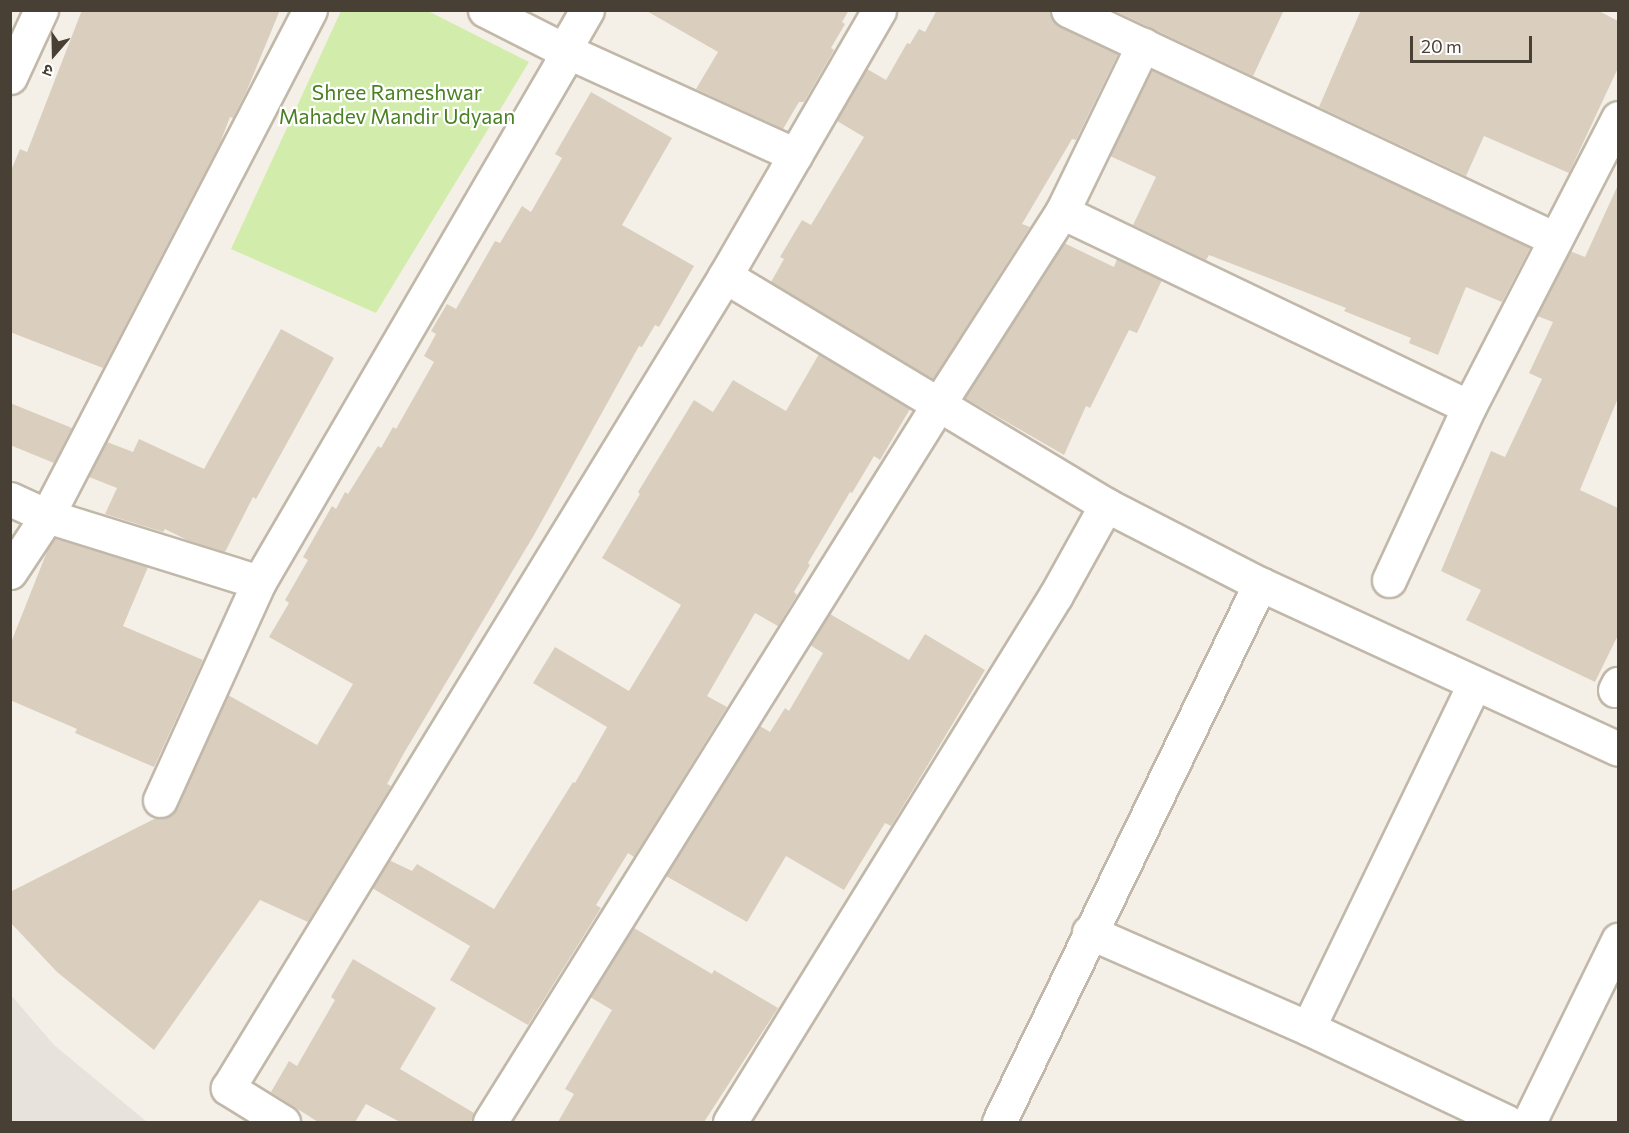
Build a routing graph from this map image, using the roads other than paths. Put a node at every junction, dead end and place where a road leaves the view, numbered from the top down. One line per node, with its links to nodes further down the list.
1 (41, 10): 9 (street)
2 (310, 10): 19 (street)
3 (485, 10): 8 (street)
4 (587, 10): 8 (street)
5 (879, 10): 11 (street)
6 (1068, 10): 7 (street)
7 (1143, 45): 12 (street); 13 (street)
8 (564, 50): 11 (street); 22 (street)
9 (10, 77)
10 (1618, 118): 13 (street)
11 (795, 155): 14 (street)
12 (1062, 212): 15 (street); 16 (street)
13 (1555, 239): 16 (street)
14 (725, 276): 15 (street); 30 (street)
15 (938, 405): 18 (street); 31 (street)
16 (1469, 407): 21 (street)
17 (10, 499): 19 (street)
18 (1106, 505): 23 (street); 32 (street)
19 (46, 516): 20 (street); 22 (street)
20 (10, 572)
21 (1389, 580)
22 (259, 582): 26 (street)
23 (1260, 584): 24 (street); 27 (street)
24 (1475, 682): 25 (street); 29 (street)
25 (1618, 748)
26 (160, 800)
27 (1089, 932): 29 (street); 33 (street)
28 (1618, 940): 35 (street)
29 (1308, 1028): 34 (street)
30 (282, 1122)
31 (490, 1122)
32 (730, 1122)
33 (999, 1122)
34 (1507, 1122)
35 (1529, 1122)

